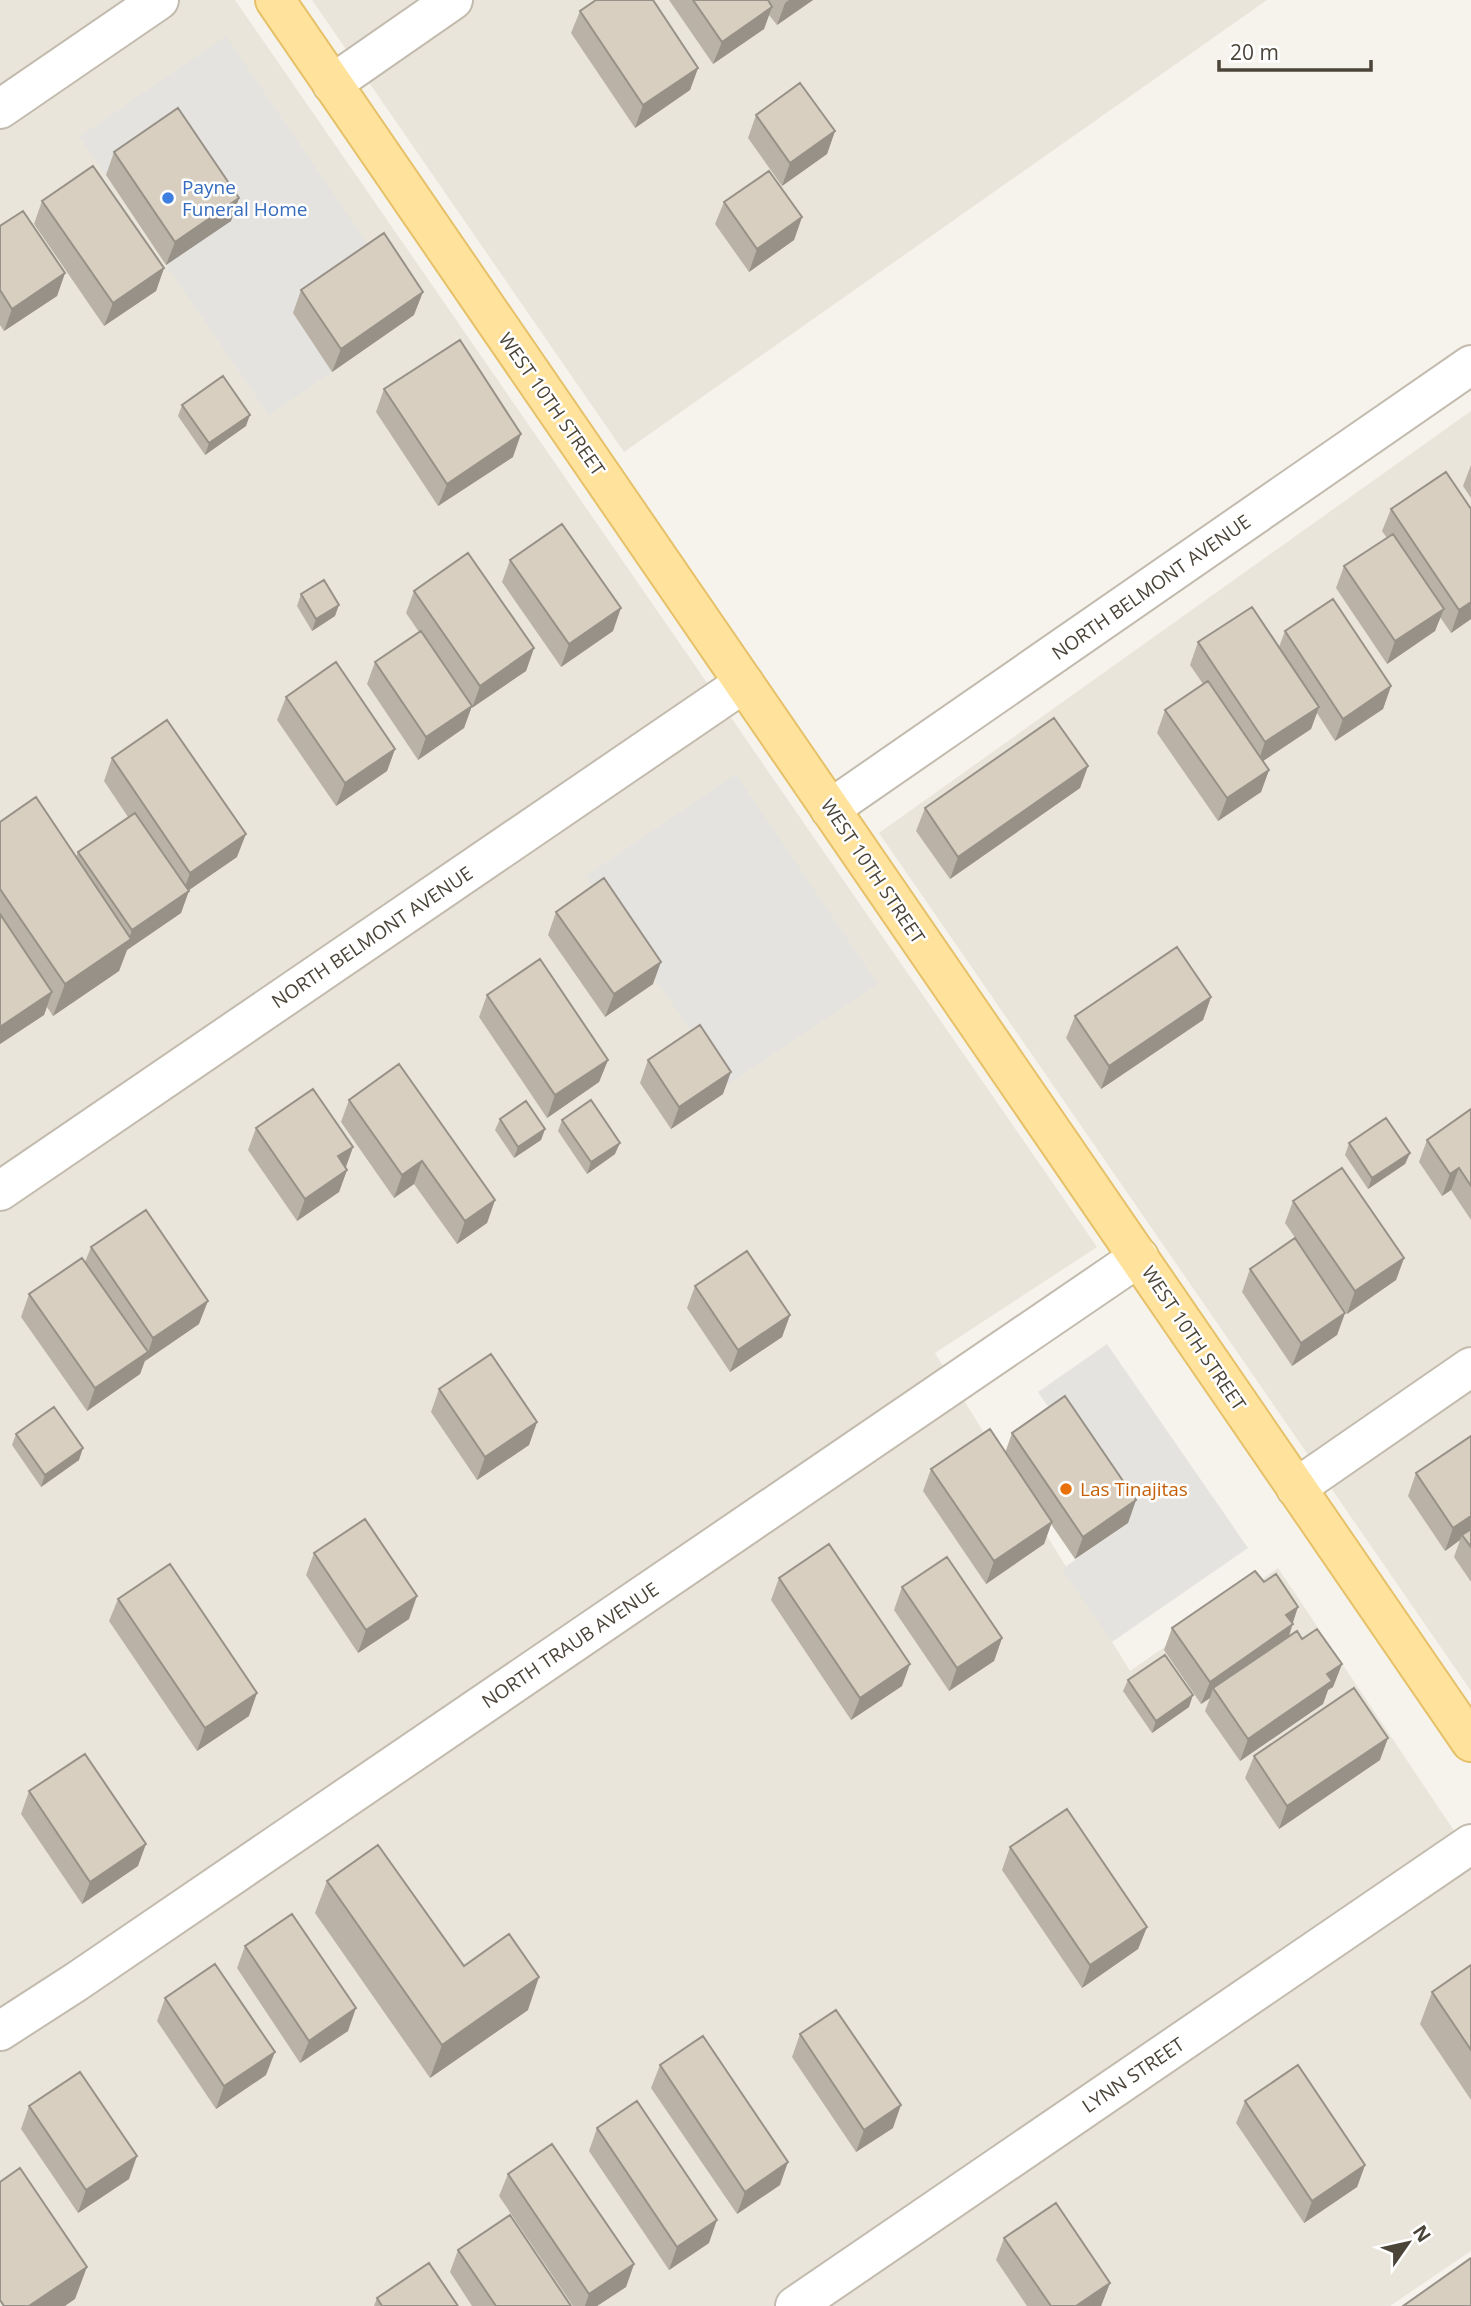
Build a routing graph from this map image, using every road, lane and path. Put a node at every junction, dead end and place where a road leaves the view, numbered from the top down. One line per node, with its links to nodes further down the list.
1 (159, 0): 5 (street)
2 (275, 0): 4 (main road, WEST 10TH STREET)
3 (453, 0): 4 (street)
4 (332, 84): 7 (main road, WEST 10TH STREET)
5 (0, 108)
6 (1471, 365): 8 (street, NORTH BELMONT AVENUE)
7 (744, 683): 8 (main road, WEST 10TH STREET); 9 (street, NORTH BELMONT AVENUE)
8 (830, 809): 10 (main road, WEST 10TH STREET)
9 (0, 1191)
10 (1139, 1257): 12 (main road, WEST 10TH STREET); 15 (street, NORTH TRAUB AVENUE)
11 (1471, 1367): 12 (street)
12 (1296, 1488): 13 (main road, WEST 10TH STREET)
13 (1471, 1742)
14 (1471, 1844): 16 (street, LYNN STREET)
15 (0, 2031)
16 (795, 2306)

